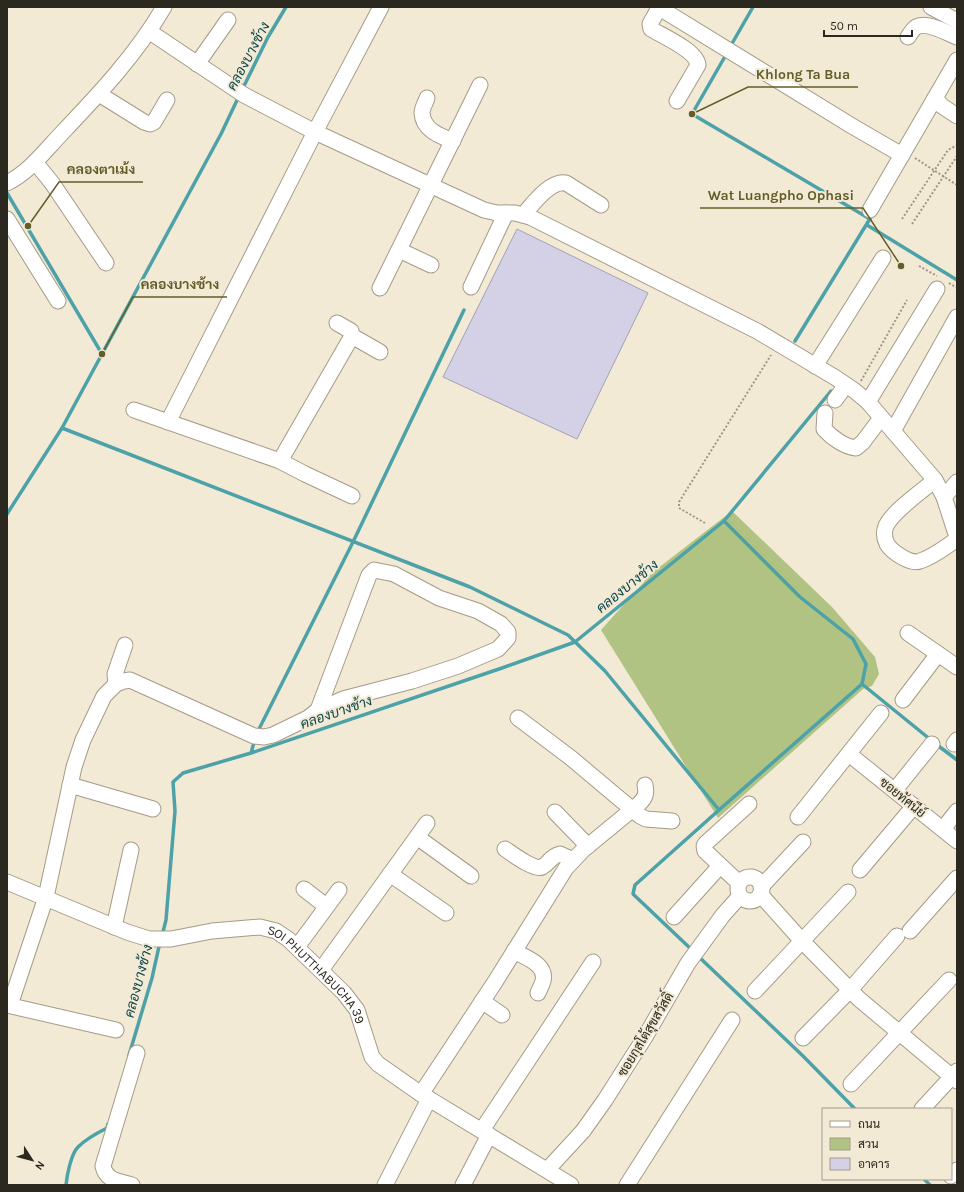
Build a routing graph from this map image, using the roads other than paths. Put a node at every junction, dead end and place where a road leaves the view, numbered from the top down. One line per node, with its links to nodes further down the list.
1 (164, 7): 7 (street)
2 (381, 7): 19 (street)
3 (932, 7): 6 (street)
4 (659, 8): 16 (street); 21 (street)
5 (228, 20): 11 (street)
6 (957, 21)
7 (150, 32): 11 (street); 13 (street)
8 (908, 37): 9 (street)
9 (957, 37)
10 (957, 60): 17 (street)
11 (197, 64): 19 (street)
12 (480, 85): 20 (street)
13 (99, 94): 15 (street); 22 (street)
14 (427, 98): 20 (street)
15 (167, 100)
16 (677, 101)
17 (937, 101): 18 (street); 21 (street)
18 (957, 116)
19 (316, 132): 24 (street); 49 (street)
20 (453, 141): 24 (street)
21 (906, 155): 26 (street)
22 (35, 162): 23 (street); 32 (street)
23 (11, 181)
24 (431, 186): 27 (street); 30 (street)
25 (601, 205): 28 (street)
26 (870, 210)
27 (506, 213): 28 (street); 34 (street)
28 (523, 215): 42 (street)
29 (9, 226): 37 (street)
30 (399, 250): 33 (street); 35 (street)
31 (883, 258): 42 (street)
32 (106, 263)
33 (431, 265)
34 (471, 287)
35 (380, 288)
36 (937, 289): 45 (street)
37 (58, 301)
38 (957, 317): 50 (street)
39 (337, 322): 40 (street)
40 (352, 336): 41 (street); 51 (street)
41 (380, 352)
42 (815, 366): 43 (street)
43 (851, 388): 44 (street); 45 (street)
44 (835, 400)
45 (868, 402): 48 (street)
46 (134, 410): 49 (street)
47 (825, 413): 48 (street)
48 (881, 418): 50 (street)
49 (168, 422): 51 (street)
50 (893, 431): 52 (street)
51 (280, 461): 54 (street)
52 (935, 480): 55 (street); 56 (street)
53 (957, 482): 55 (street)
54 (352, 496)
55 (944, 497): 56 (street)
56 (957, 538)
57 (908, 633): 59 (street)
58 (124, 645): 61 (street)
59 (938, 654): 60 (street); 62 (street)
60 (957, 667)
61 (116, 684): 63 (street); 68 (street)
62 (903, 700)
63 (318, 710): 63 (street)
64 (881, 713): 67 (street)
65 (518, 718): 74 (street)
66 (932, 744): 70 (street)
67 (849, 754): 70 (street, ซอยทัศนีย์); 77 (street)
68 (70, 785): 73 (street); 99 (street)
69 (645, 785): 74 (street)
70 (895, 790): 72 (street, ซอยทัศนีย์)
71 (749, 804): 88 (street)
72 (914, 806): 80 (street, ซอยทัศนีย์); 89 (street)
73 (153, 809)
74 (632, 809): 78 (street); 84 (street)
75 (957, 811): 80 (street)
76 (555, 812): 84 (street)
77 (798, 817)
78 (672, 821)
79 (427, 823): 81 (street)
80 (943, 829): 82 (street, ซอยทัศนีย์)
81 (417, 837): 90 (street); 91 (street)
82 (957, 841)
83 (803, 842): 97 (street)
84 (588, 846): 87 (street)
85 (504, 849): 87 (street)
86 (131, 850): 103 (street)
87 (573, 860): 106 (street)
88 (720, 866): 96 (street); 102 (street)
89 (860, 870)
90 (390, 874): 101 (street); 108 (street)
91 (471, 876)
92 (957, 878): 110 (street)
93 (7, 882): 99 (street, SOI PHUTTHABUCHA 39)
94 (304, 889): 100 (street)
95 (339, 890): 100 (street)
96 (740, 890): 97 (street); 126 (street, ซอยกุสโต้สุขสวัสดิ์)
97 (761, 891): 104 (street)
98 (848, 892): 104 (street)
99 (46, 898): 103 (street, SOI PHUTTHABUCHA 39); 114 (street)
100 (326, 906): 105 (street)
101 (446, 913)
102 (674, 917)
103 (114, 927): 105 (street, SOI PHUTTHABUCHA 39)
104 (802, 941): 110 (street); 111 (street)
105 (297, 947): 108 (street, SOI PHUTTHABUCHA 39)
106 (514, 951): 112 (street); 113 (street)
107 (593, 962): 125 (street)
108 (321, 970): 123 (street, SOI PHUTTHABUCHA 39)
109 (949, 980): 118 (street)
110 (850, 990): 118 (street); 119 (street)
111 (755, 991)
112 (538, 993)
113 (482, 1001): 115 (street); 123 (street)
114 (9, 1005): 117 (street)
115 (502, 1015)
116 (732, 1020): 131 (street)
117 (116, 1030)
118 (900, 1034): 121 (street); 122 (street)
119 (803, 1038)
120 (137, 1053): 127 (street)
121 (955, 1076): 124 (street)
122 (851, 1084)
123 (425, 1096): 125 (street, SOI PHUTTHABUCHA 39); 128 (street)
124 (923, 1108)
125 (485, 1133): 126 (street, SOI PHUTTHABUCHA 39); 129 (street)
126 (547, 1170): 130 (street, SOI PHUTTHABUCHA 39)
127 (132, 1185)
128 (385, 1185)
129 (463, 1185)
130 (571, 1185)
131 (628, 1185)

